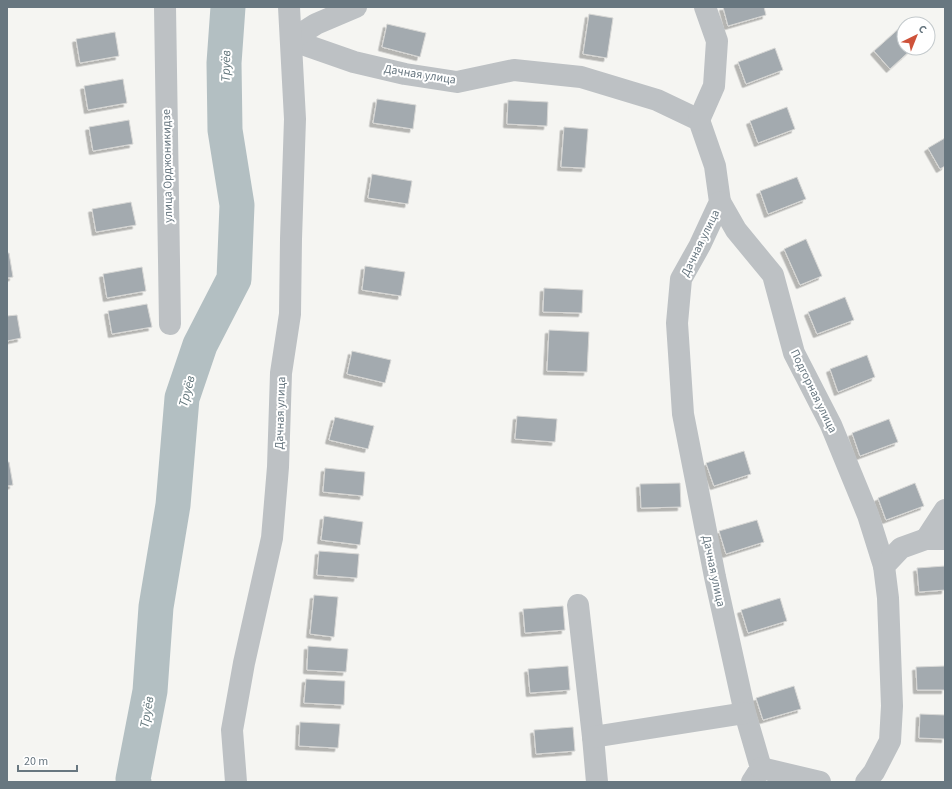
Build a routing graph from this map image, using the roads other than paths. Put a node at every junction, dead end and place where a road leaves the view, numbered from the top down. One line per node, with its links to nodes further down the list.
1 (165, 7): 8 (street, улица Орджоникидзе)
2 (289, 7): 5 (street)
3 (356, 7): 5 (street)
4 (704, 7): 6 (street)
5 (291, 40): 6 (street, Дачная улица); 16 (street, Дачная улица)
6 (699, 120): 7 (street, Дачная улица)
7 (720, 202): 11 (street, Подгорная улица); 13 (street, Дачная улица)
8 (170, 324)
9 (945, 510): 10 (street)
10 (936, 539): 11 (street)
11 (884, 566): 19 (street, Подгорная улица)
12 (578, 605): 14 (street)
13 (745, 714): 14 (street); 15 (street, Дачная улица)
14 (593, 737): 17 (street)
15 (756, 775): 18 (street)
16 (236, 782)
17 (597, 782)
18 (820, 782)
19 (866, 782)

